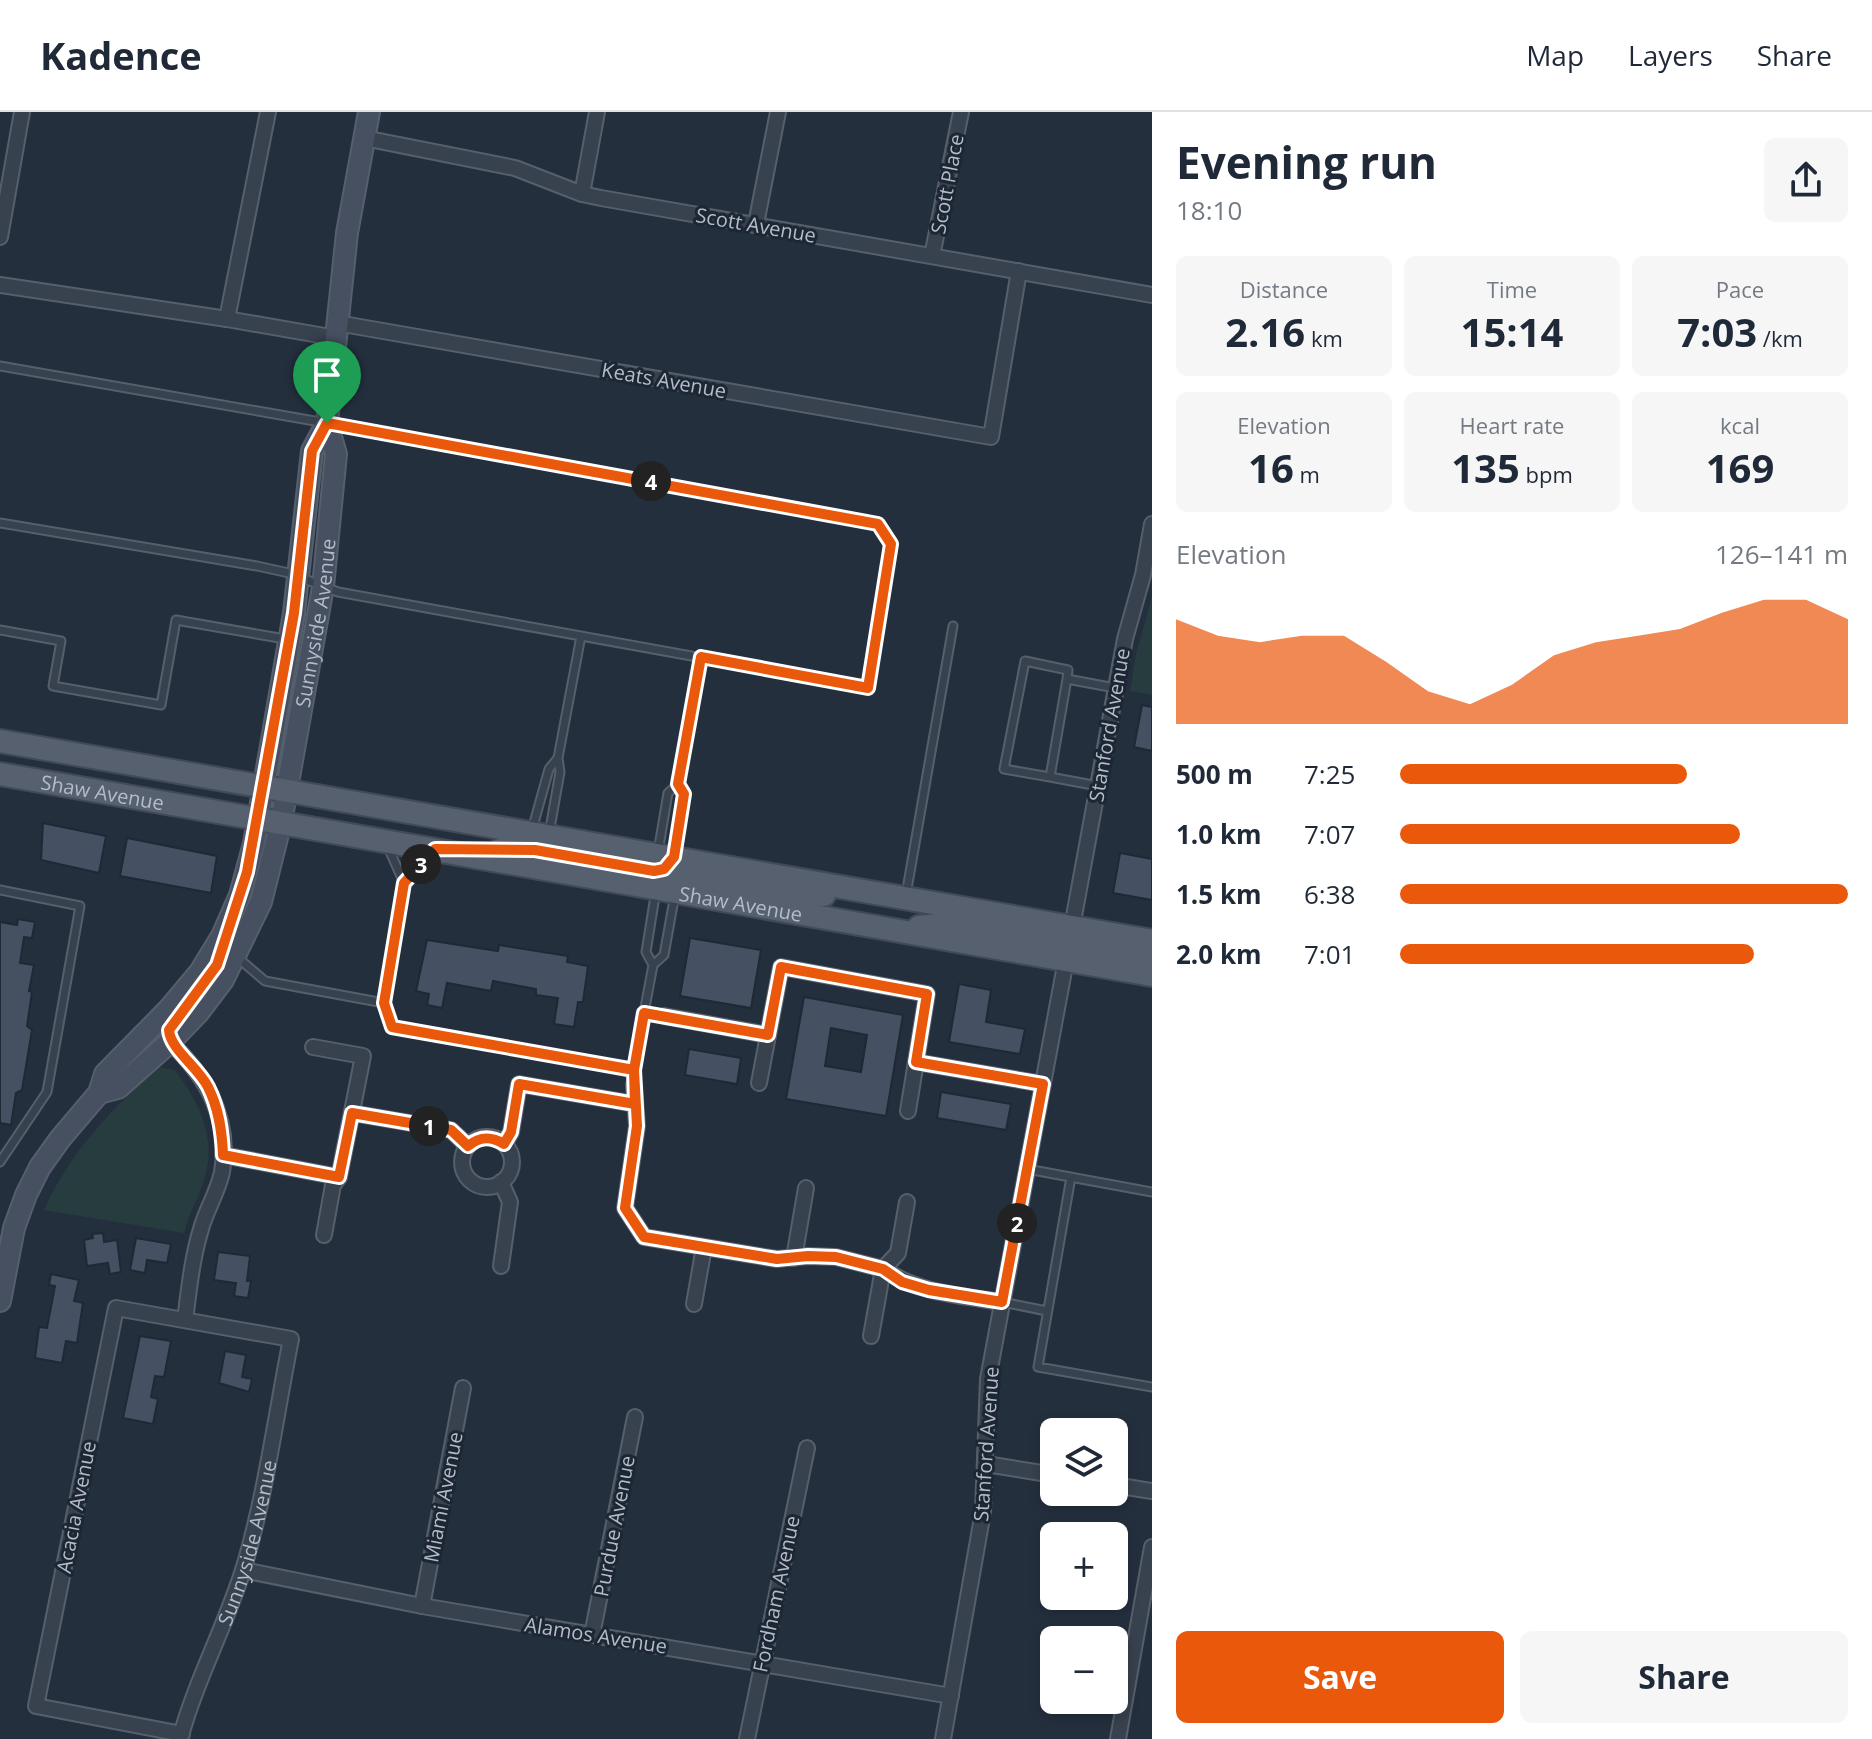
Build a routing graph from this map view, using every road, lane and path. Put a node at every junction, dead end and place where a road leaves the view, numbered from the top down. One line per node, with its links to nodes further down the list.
1 (22, 112): 10 (street)
2 (268, 112): 15 (street)
3 (369, 112): 7 (main road, Sunnyside Avenue)
4 (597, 112): 8 (street)
5 (778, 112): 9 (street)
6 (961, 112): 11 (street, Scott Place)
7 (364, 138): 8 (street, Scott Avenue); 16 (main road, Sunnyside Avenue)
8 (582, 194): 9 (street, Scott Avenue)
9 (756, 224): 11 (street, Scott Avenue)
10 (0, 237)
11 (932, 256): 12 (street, Scott Avenue)
12 (1019, 271): 14 (street, Scott Avenue); 16 (street, Keats Avenue)
13 (0, 285): 15 (street, Keats Avenue)
14 (1152, 295)
15 (227, 319): 16 (street, Keats Avenue)
16 (337, 330): 18 (main road, Sunnyside Avenue)
17 (0, 366): 18 (lane)
18 (327, 423): 21 (main road, Sunnyside Avenue); 22 (main road, Sunnyside Avenue); 27 (lane)
19 (0, 523): 21 (lane)
20 (1152, 524): 29 (street, Stanford Avenue)
21 (299, 577): 22 (lane); 26 (main road, Sunnyside Avenue)
22 (323, 587): 25 (lane); 37 (main road, Sunnyside Avenue)
23 (953, 626): 47 (lane)
24 (0, 630): 26 (lane)
25 (581, 636): 27 (lane); 31 (lane)
26 (290, 640): 35 (main road, Sunnyside Avenue)
27 (701, 657): 34 (lane)
28 (1067, 679): 29 (lane); 33 (lane); 33 (lane)
29 (1115, 688): 36 (street, Stanford Avenue)
30 (0, 741): 35 (main road, Shaw Avenue)
31 (558, 758): 40 (lane); 40 (lane)
32 (0, 774): 38 (main road, Shaw Avenue)
33 (1050, 777): 36 (lane)
34 (678, 784): 43 (lane); 43 (lane)
35 (264, 786): 37 (main road, Shaw Avenue); 38 (main road, Sunnyside Avenue)
36 (1098, 786): 49 (street, Stanford Avenue)
37 (287, 790): 39 (main road, Sunnyside Avenue); 40 (main road, Shaw Avenue)
38 (258, 819): 39 (main road, Shaw Avenue); 48 (main road, Sunnyside Avenue)
39 (281, 822): 41 (main road, Shaw Avenue); 52 (main road, Sunnyside Avenue)
40 (540, 834): 43 (main road, Shaw Avenue)
41 (385, 840): 42 (main road, Shaw Avenue); 44 (lane)
42 (435, 849): 43 (main road); 44 (lane); 46 (main road, Shaw Avenue)
43 (666, 856): 47 (main road, Shaw Avenue)
44 (404, 883): 57 (lane)
45 (0, 890): 74 (lane)
46 (666, 890): 47 (main road); 50 (main road, Shaw Avenue); 55 (lane); 55 (lane)
47 (905, 898): 49 (main road, Shaw Avenue)
48 (232, 916): 61 (main road); 67 (main road)
49 (1072, 927): 50 (main road); 51 (main road, Shaw Avenue)
50 (890, 929): 54 (main road, Shaw Avenue)
51 (1152, 941)
52 (237, 957): 57 (lane); 61 (main road, Sunnyside Avenue)
53 (1152, 958): 54 (main road)
54 (1066, 960): 56 (main road, Shaw Avenue); 66 (street, Stanford Avenue)
55 (653, 965): 58 (lane)
56 (1152, 975)
57 (384, 1003): 64 (lane)
58 (644, 1013): 59 (lane); 64 (lane)
59 (664, 1016): 60 (street)
60 (768, 1035): 63 (street); 65 (street)
61 (170, 1042): 67 (main road, Sunnyside Avenue); 73 (street)
62 (313, 1047): 70 (street)
63 (916, 1062): 66 (street); 69 (street)
64 (634, 1078): 68 (street)
65 (759, 1083)
66 (1043, 1084): 75 (street, Stanford Avenue)
67 (99, 1093): 87 (main road)
68 (635, 1104): 71 (street); 83 (street)
69 (908, 1111)
70 (352, 1113): 72 (street); 76 (street)
71 (504, 1144): 72 (street); 78 (street)
72 (468, 1146): 78 (street)
73 (223, 1155): 76 (street); 91 (street)
74 (0, 1162)
75 (1027, 1169): 77 (lane); 88 (street, Stanford Avenue)
76 (339, 1177): 82 (street)
77 (1071, 1177): 80 (lane); 90 (lane)
78 (501, 1182): 85 (street)
79 (806, 1188): 84 (street)
80 (1152, 1192)
81 (907, 1202): 86 (street)
82 (324, 1235)
83 (704, 1247): 84 (street); 89 (street)
84 (794, 1258): 86 (street)
85 (501, 1266)
86 (883, 1269): 88 (street); 92 (street)
87 (0, 1301)
88 (1002, 1302): 90 (lane); 97 (street, Stanford Avenue)
89 (694, 1304)
90 (1047, 1311): 93 (lane)
91 (185, 1320): 102 (street, Sunnyside Avenue); 107 (street, Acacia Avenue)
92 (871, 1336)
93 (1152, 1387)
94 (463, 1388): 103 (street, Miami Avenue)
95 (635, 1417): 104 (street, Purdue Avenue)
96 (807, 1448): 105 (street, Fordham Avenue)
97 (986, 1464): 98 (street); 106 (street, Stanford Avenue)
98 (1040, 1473)
99 (1128, 1487): 100 (street)
100 (1152, 1491)
101 (1152, 1547): 110 (street)
102 (243, 1570): 103 (street, Alamos Avenue); 107 (street, Sunnyside Avenue)
103 (422, 1606): 104 (street, Alamos Avenue)
104 (592, 1635): 105 (street, Alamos Avenue)
105 (761, 1662): 106 (street, Alamos Avenue); 108 (street, Fordham Avenue)
106 (951, 1696): 109 (street, Stanford Avenue)
107 (181, 1736)
108 (747, 1739)
109 (943, 1739)
110 (1118, 1739)

